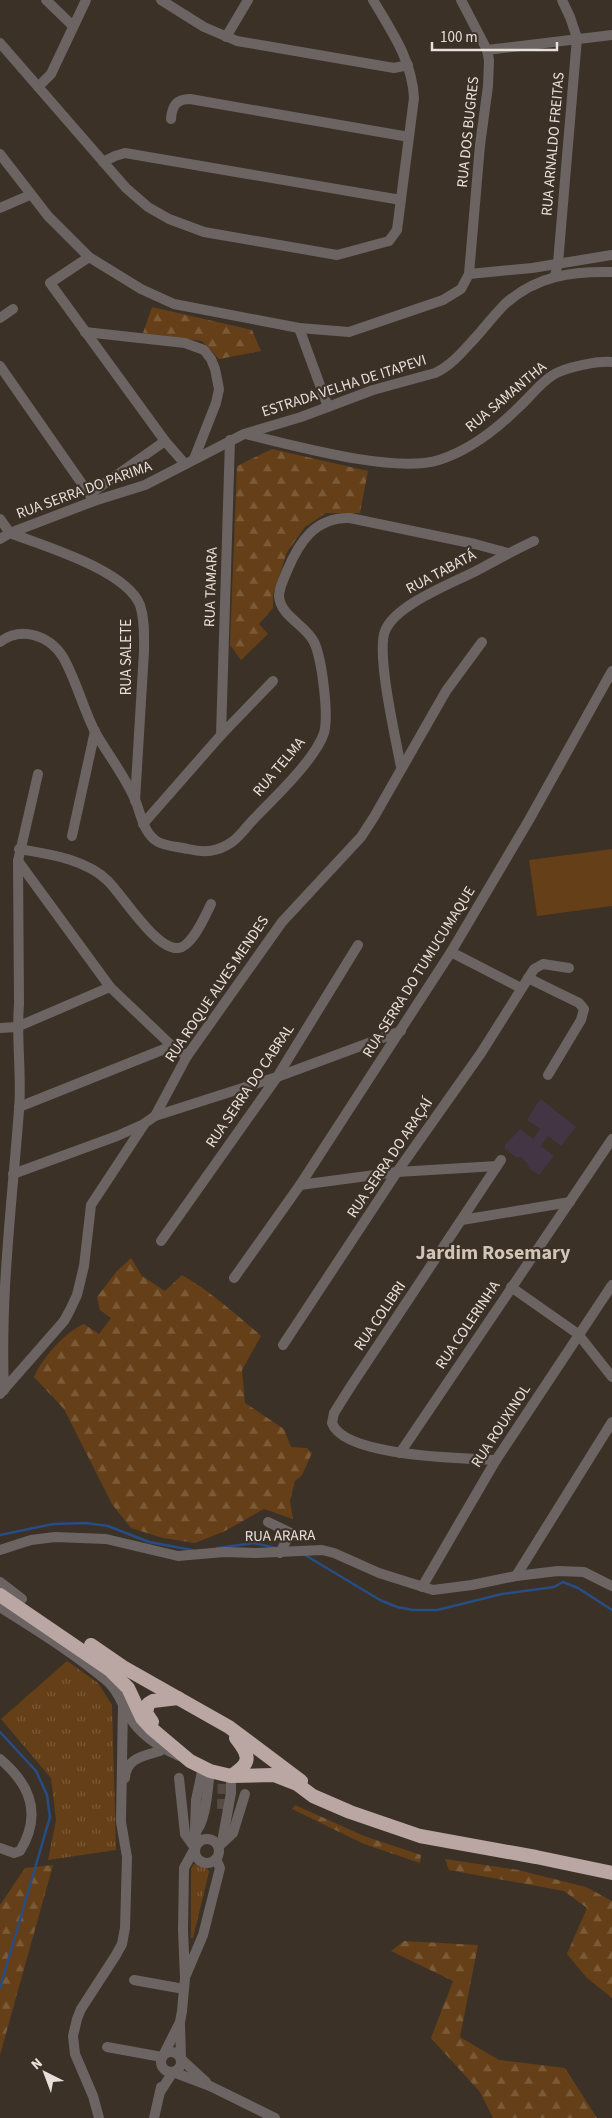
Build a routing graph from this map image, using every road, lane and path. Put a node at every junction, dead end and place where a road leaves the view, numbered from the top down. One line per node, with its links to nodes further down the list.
1 (46, 0): 8 (street)
2 (86, 0): 8 (street)
3 (161, 0): 10 (street)
4 (248, 0): 10 (street)
5 (373, 0): 14 (street)
6 (461, 0): 13 (street, RUA DOS BUGRES)
7 (562, 0): 11 (street, RUA ARNALDO FREITAS)
8 (73, 26): 15 (street)
9 (612, 35): 11 (street)
10 (226, 37): 14 (street)
11 (577, 38): 13 (street); 25 (street, RUA ARNALDO FREITAS)
12 (0, 43): 15 (street)
13 (487, 50): 27 (street, RUA DOS BUGRES)
14 (408, 65): 17 (street)
15 (38, 87): 19 (street)
16 (171, 119): 17 (street)
17 (409, 137): 21 (street)
18 (0, 154): 20 (street)
19 (103, 162): 21 (street); 21 (street)
20 (30, 195): 22 (street); 23 (street)
21 (401, 200)
22 (0, 208)
23 (89, 256): 31 (street); 32 (street)
24 (612, 256): 25 (street)
25 (558, 263): 27 (street); 28 (street, RUA ARNALDO FREITAS)
26 (612, 272): 28 (street)
27 (469, 274): 31 (street)
28 (555, 276): 35 (street, ESTRADA VELHA DE ITAPEVI)
29 (13, 309): 30 (street)
30 (0, 318)
31 (299, 328): 35 (street)
32 (85, 332): 38 (street); 39 (street)
33 (612, 362): 36 (street, RUA SAMANTHA)
34 (0, 366): 41 (street)
35 (328, 407): 36 (street, ESTRADA VELHA DE ITAPEVI)
36 (244, 434): 37 (street, ESTRADA VELHA DE ITAPEVI)
37 (230, 440): 39 (street, RUA SERRA DO PARIMA); 52 (street, RUA TAMARA)
38 (165, 441): 40 (street); 41 (street)
39 (194, 458): 40 (street, RUA SERRA DO PARIMA)
40 (185, 464): 41 (street, RUA SERRA DO PARIMA)
41 (92, 497): 43 (street, RUA SERRA DO PARIMA)
42 (0, 519): 43 (street)
43 (10, 533): 44 (street, RUA SERRA DO PARIMA); 55 (street, RUA SALETE)
44 (0, 539)
45 (534, 541): 46 (street, RUA TABATÁ)
46 (508, 553): 53 (street, RUA TABATÁ); 56 (street, RUA TELMA)
47 (0, 642): 51 (street)
48 (482, 642): 53 (street, RUA ROQUE ALVES MENDES)
49 (612, 671): 62 (street, RUA SERRA DO TUMUCUMAQUE)
50 (273, 682): 52 (street)
51 (95, 731): 55 (street); 57 (street)
52 (221, 735): 56 (street)
53 (401, 767): 71 (street, RUA ROQUE ALVES MENDES)
54 (38, 774): 58 (street)
55 (135, 801): 56 (street, RUA TELMA)
56 (143, 824)
57 (72, 836)
58 (19, 848): 59 (street); 60 (street)
59 (18, 861): 65 (street); 67 (street)
60 (211, 904)
61 (358, 946): 73 (street, RUA SERRA DO CABRAL)
62 (451, 952): 66 (street); 69 (street, RUA SERRA DO TUMUCUMAQUE)
63 (570, 968): 64 (street)
64 (528, 978): 66 (street, RUA SERRA DO ARAÇAÍ); 72 (street)
65 (110, 988): 67 (street); 70 (street)
66 (521, 988): 80 (street, RUA SERRA DO ARAÇAÍ)
67 (17, 1027): 68 (street); 74 (street)
68 (0, 1028)
69 (401, 1032): 73 (street); 82 (street, RUA SERRA DO TUMUCUMAQUE)
70 (172, 1046): 71 (street); 74 (street)
71 (187, 1056): 75 (street, RUA ROQUE ALVES MENDES)
72 (548, 1075)
73 (277, 1077): 75 (street); 85 (street, RUA SERRA DO CABRAL)
74 (19, 1107): 81 (street)
75 (155, 1116): 76 (street, RUA ROQUE ALVES MENDES)
76 (145, 1123): 77 (street); 79 (street, RUA ROQUE ALVES MENDES)
77 (117, 1136): 79 (street); 81 (street)
78 (612, 1139): 83 (street, RUA COLERINHA)
79 (124, 1156): 92 (street, RUA ROQUE ALVES MENDES)
80 (397, 1172): 82 (street); 84 (street, RUA COLIBRI); 90 (street, RUA SERRA DO ARAÇAÍ)
81 (13, 1174): 92 (street)
82 (300, 1186): 86 (street, RUA SERRA DO TUMUCUMAQUE)
83 (570, 1202): 84 (street); 88 (street, RUA COLERINHA)
84 (462, 1220): 94 (street, RUA COLIBRI)
85 (161, 1240)
86 (234, 1278)
87 (612, 1285): 89 (street, RUA ROUXINOL)
88 (510, 1287): 89 (street); 94 (street, RUA COLERINHA)
89 (578, 1334): 91 (street); 95 (street, RUA ROUXINOL)
90 (283, 1345)
91 (612, 1377)
92 (2, 1392)
93 (612, 1422): 100 (street)
94 (400, 1453): 95 (street)
95 (496, 1460): 103 (street, RUA ROUXINOL)
96 (268, 1522): 98 (street)
97 (0, 1550): 98 (street, RUA ARARA)
98 (280, 1553): 103 (street, RUA ARARA)
99 (612, 1571): 102 (street)
100 (516, 1576): 102 (street, RUA ARARA); 103 (street, RUA ARARA)
101 (0, 1583): 106 (highway)
102 (609, 1584)
103 (422, 1587)
104 (0, 1595): 110 (highway)
105 (0, 1608): 107 (street)
106 (178, 1698): 109 (highway); 110 (highway)
107 (123, 1703): 108 (street); 119 (street)
108 (130, 1717): 110 (street); 111 (street)
109 (227, 1727): 114 (highway); 118 (highway)
110 (164, 1747): 111 (highway); 119 (street)
111 (187, 1759): 113 (highway)
112 (0, 1760): 122 (street)
113 (207, 1769): 114 (highway); 120 (street)
114 (231, 1776): 118 (highway); 121 (street)
115 (179, 1778): 120 (street)
116 (245, 1794): 121 (street)
117 (222, 1809): 121 (street)
118 (350, 1812): 124 (highway)
119 (121, 1822): 134 (street)
120 (196, 1841): 123 (street); 123 (street); 125 (street)
121 (219, 1846)
122 (0, 1848)
123 (216, 1859): 125 (street)
124 (612, 1873)
125 (185, 1978): 127 (street)
126 (134, 1980): 127 (street)
127 (184, 1989): 128 (street)
128 (180, 2022): 130 (street); 131 (street)
129 (107, 2047): 130 (street)
130 (163, 2056): 131 (street); 132 (street)
131 (181, 2059): 132 (street); 133 (street)
132 (168, 2071): 133 (street); 135 (street)
133 (210, 2086): 136 (street)
134 (99, 2118)
135 (154, 2118)
136 (275, 2118)

